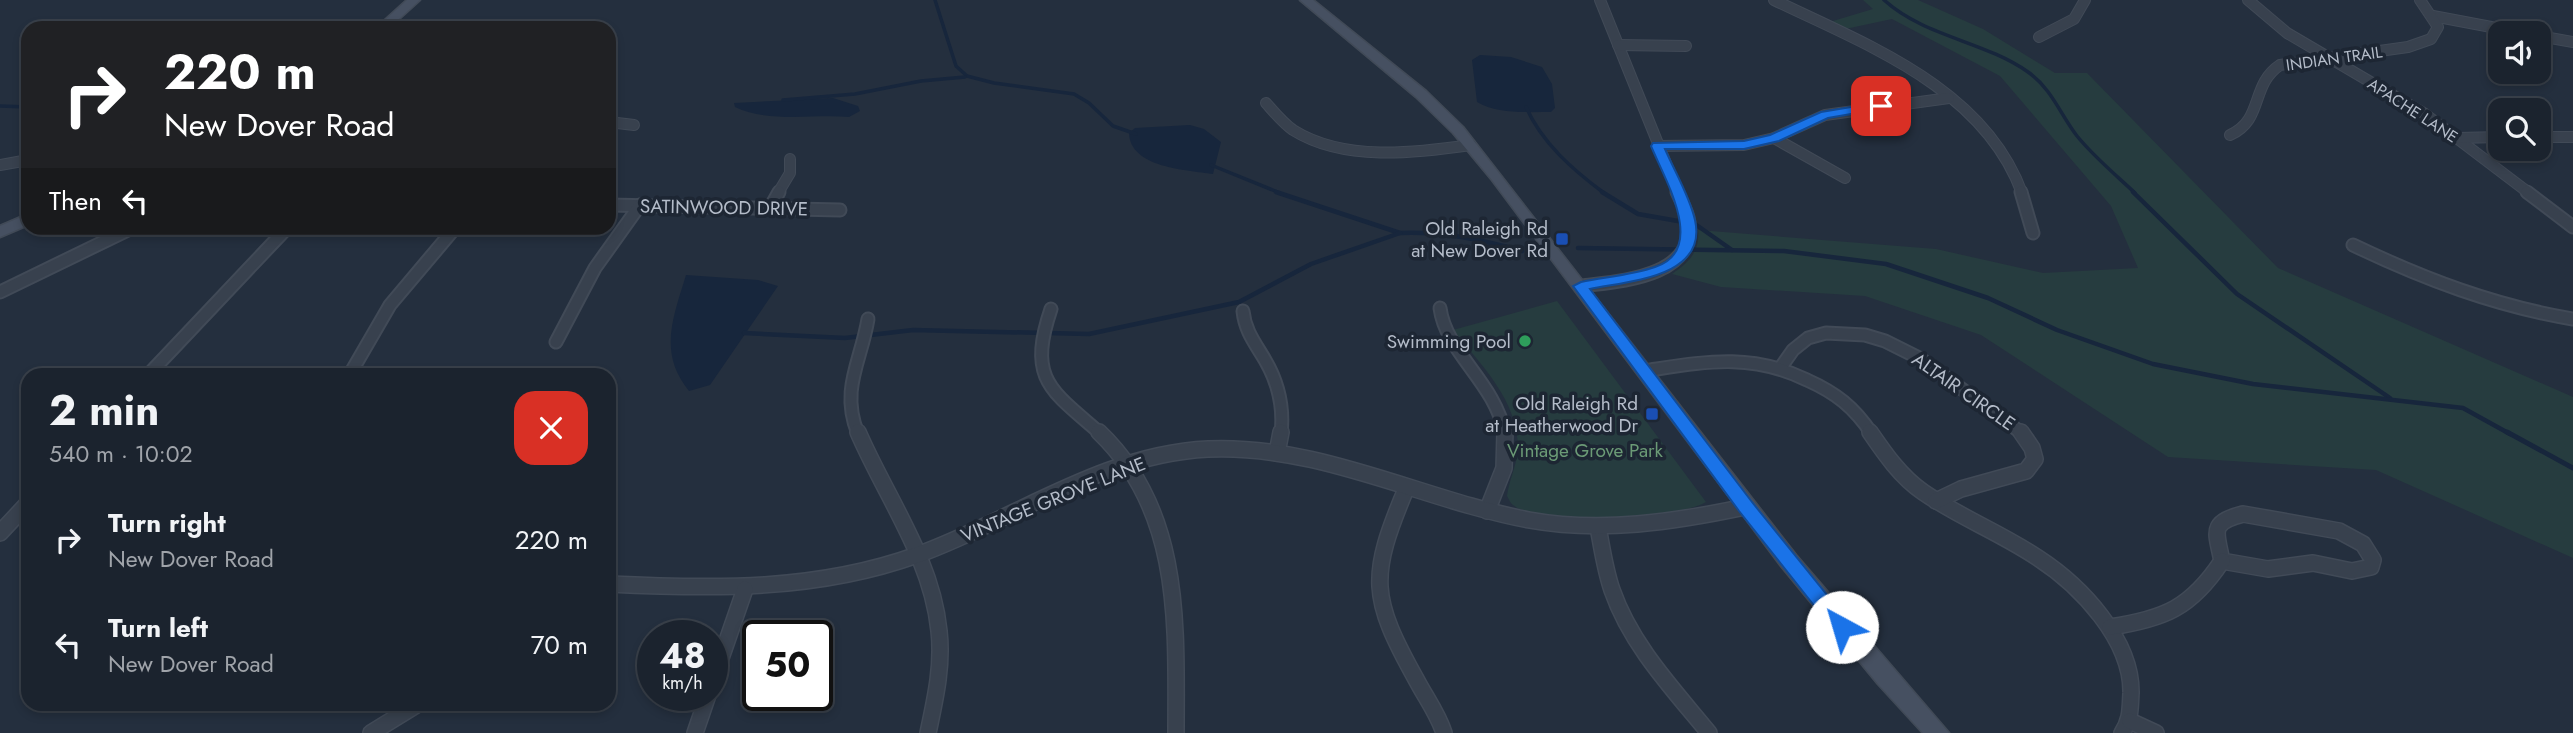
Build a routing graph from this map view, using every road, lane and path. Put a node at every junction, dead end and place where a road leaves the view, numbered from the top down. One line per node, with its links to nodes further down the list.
1 (414, 0): 9 (main road)
2 (1306, 0): 27 (main road)
3 (1600, 0): 14 (street)
4 (1774, 0): 17 (street)
5 (2085, 0): 11 (street)
6 (2248, 0): 16 (street, APACHE LANE)
7 (2420, 0): 8 (street)
8 (2433, 16): 10 (street); 16 (street, INDIAN TRAIL)
9 (390, 21)
10 (2488, 26)
11 (2039, 37)
12 (2551, 38): 13 (street)
13 (2573, 43)
14 (1618, 45): 15 (street); 28 (street)
15 (1686, 46)
16 (2328, 57): 21 (street, INDIAN TRAIL); 26 (street, APACHE LANE)
17 (1949, 98): 25 (street); 40 (street)
18 (1266, 103): 27 (street)
19 (616, 123): 20 (street)
20 (635, 125)
21 (2231, 135)
22 (2488, 137): 26 (street)
23 (2551, 137): 24 (street)
24 (2573, 137)
25 (1774, 138): 28 (street); 32 (street)
26 (2456, 138): 38 (street, APACHE LANE)
27 (1471, 145): 45 (main road)
28 (1657, 146): 45 (street)
29 (790, 159): 35 (street)
30 (21, 161): 31 (street)
31 (0, 165)
32 (1845, 178)
33 (616, 205): 34 (street, SATINWOOD DRIVE)
34 (640, 205): 35 (street, SATINWOOD DRIVE); 52 (street)
35 (770, 208): 36 (street, SATINWOOD DRIVE)
36 (840, 210)
37 (21, 222): 39 (main road)
38 (2573, 227)
39 (0, 232)
40 (2033, 233)
41 (118, 235): 46 (street)
42 (280, 235): 54 (street)
43 (449, 235): 55 (street)
44 (2353, 245): 51 (street)
45 (1581, 286): 56 (main road)
46 (0, 292)
47 (1440, 308): 63 (street)
48 (1051, 309): 58 (street)
49 (1243, 311): 57 (street)
50 (868, 319): 66 (street)
51 (2573, 319)
52 (556, 342)
53 (1781, 367): 56 (street); 60 (street); 60 (street, ALTAIR CIRCLE)
54 (155, 368)
55 (353, 368)
56 (1644, 371): 61 (main road)
57 (1277, 453): 58 (street, VINTAGE GROVE LANE); 59 (street, VINTAGE GROVE LANE)
58 (1127, 466): 66 (street, VINTAGE GROVE LANE); 78 (street)
59 (1406, 489): 63 (street, VINTAGE GROVE LANE); 79 (street)
60 (1936, 501): 70 (street)
61 (1745, 507): 64 (street, VINTAGE GROVE LANE); 81 (main road)
62 (21, 510): 65 (street)
63 (1487, 511): 64 (street, VINTAGE GROVE LANE)
64 (1598, 527): 80 (street)
65 (0, 533)
66 (919, 554): 69 (street, VINTAGE GROVE LANE); 77 (street)
67 (2222, 561): 67 (street); 70 (street)
68 (616, 584): 69 (street, VINTAGE GROVE LANE)
69 (745, 589): 71 (street)
70 (2110, 627): 74 (street)
71 (728, 638)
72 (407, 711): 75 (street)
73 (703, 711): 76 (street)
74 (2126, 727): 82 (street)
75 (371, 733)
76 (695, 733)
77 (928, 733)
78 (1176, 733)
79 (1444, 733)
80 (1709, 733)
81 (1937, 733)
82 (2156, 733)

